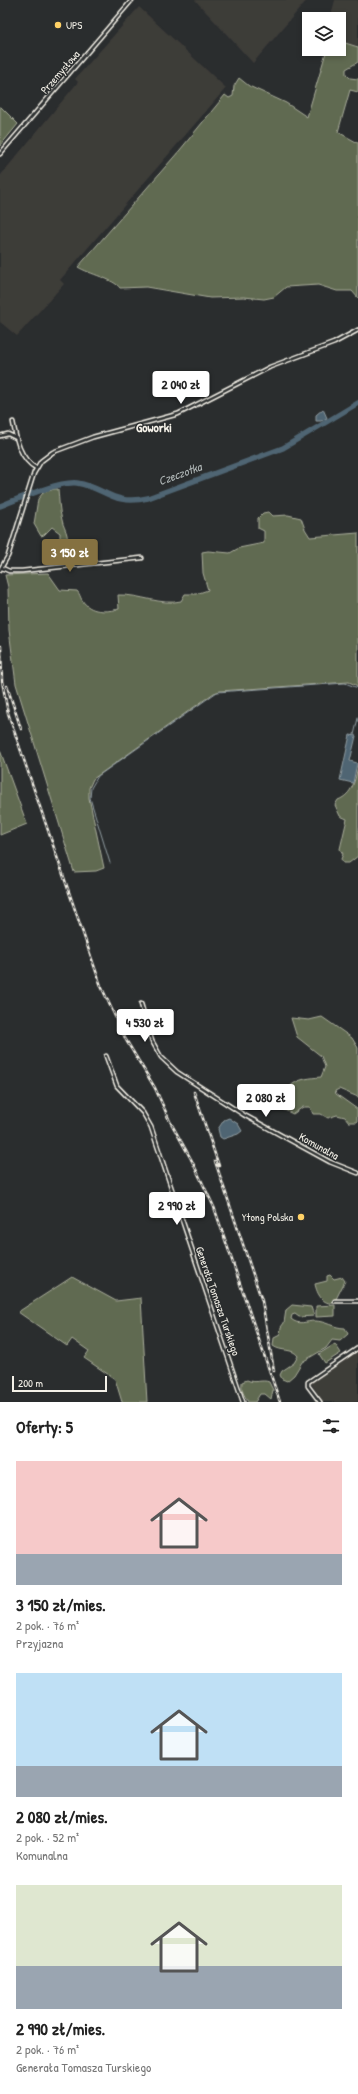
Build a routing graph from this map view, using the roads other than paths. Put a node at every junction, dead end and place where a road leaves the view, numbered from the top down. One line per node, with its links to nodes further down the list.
1 (132, 0): 2 (street, Przemysłowa)
2 (0, 154)
3 (358, 330): 7 (street)
4 (13, 422): 6 (street)
5 (0, 436): 6 (street)
6 (18, 442): 7 (street)
7 (36, 468): 9 (street)
8 (142, 558): 9 (street)
9 (1, 569)
10 (141, 1004): 12 (street, Komunalna)
11 (106, 1056): 16 (street, Generała Tomasza Turskiego)
12 (358, 1173)
13 (335, 1301): 14 (street)
14 (358, 1301)
15 (358, 1348): 17 (street)
16 (243, 1402)
17 (320, 1402)

